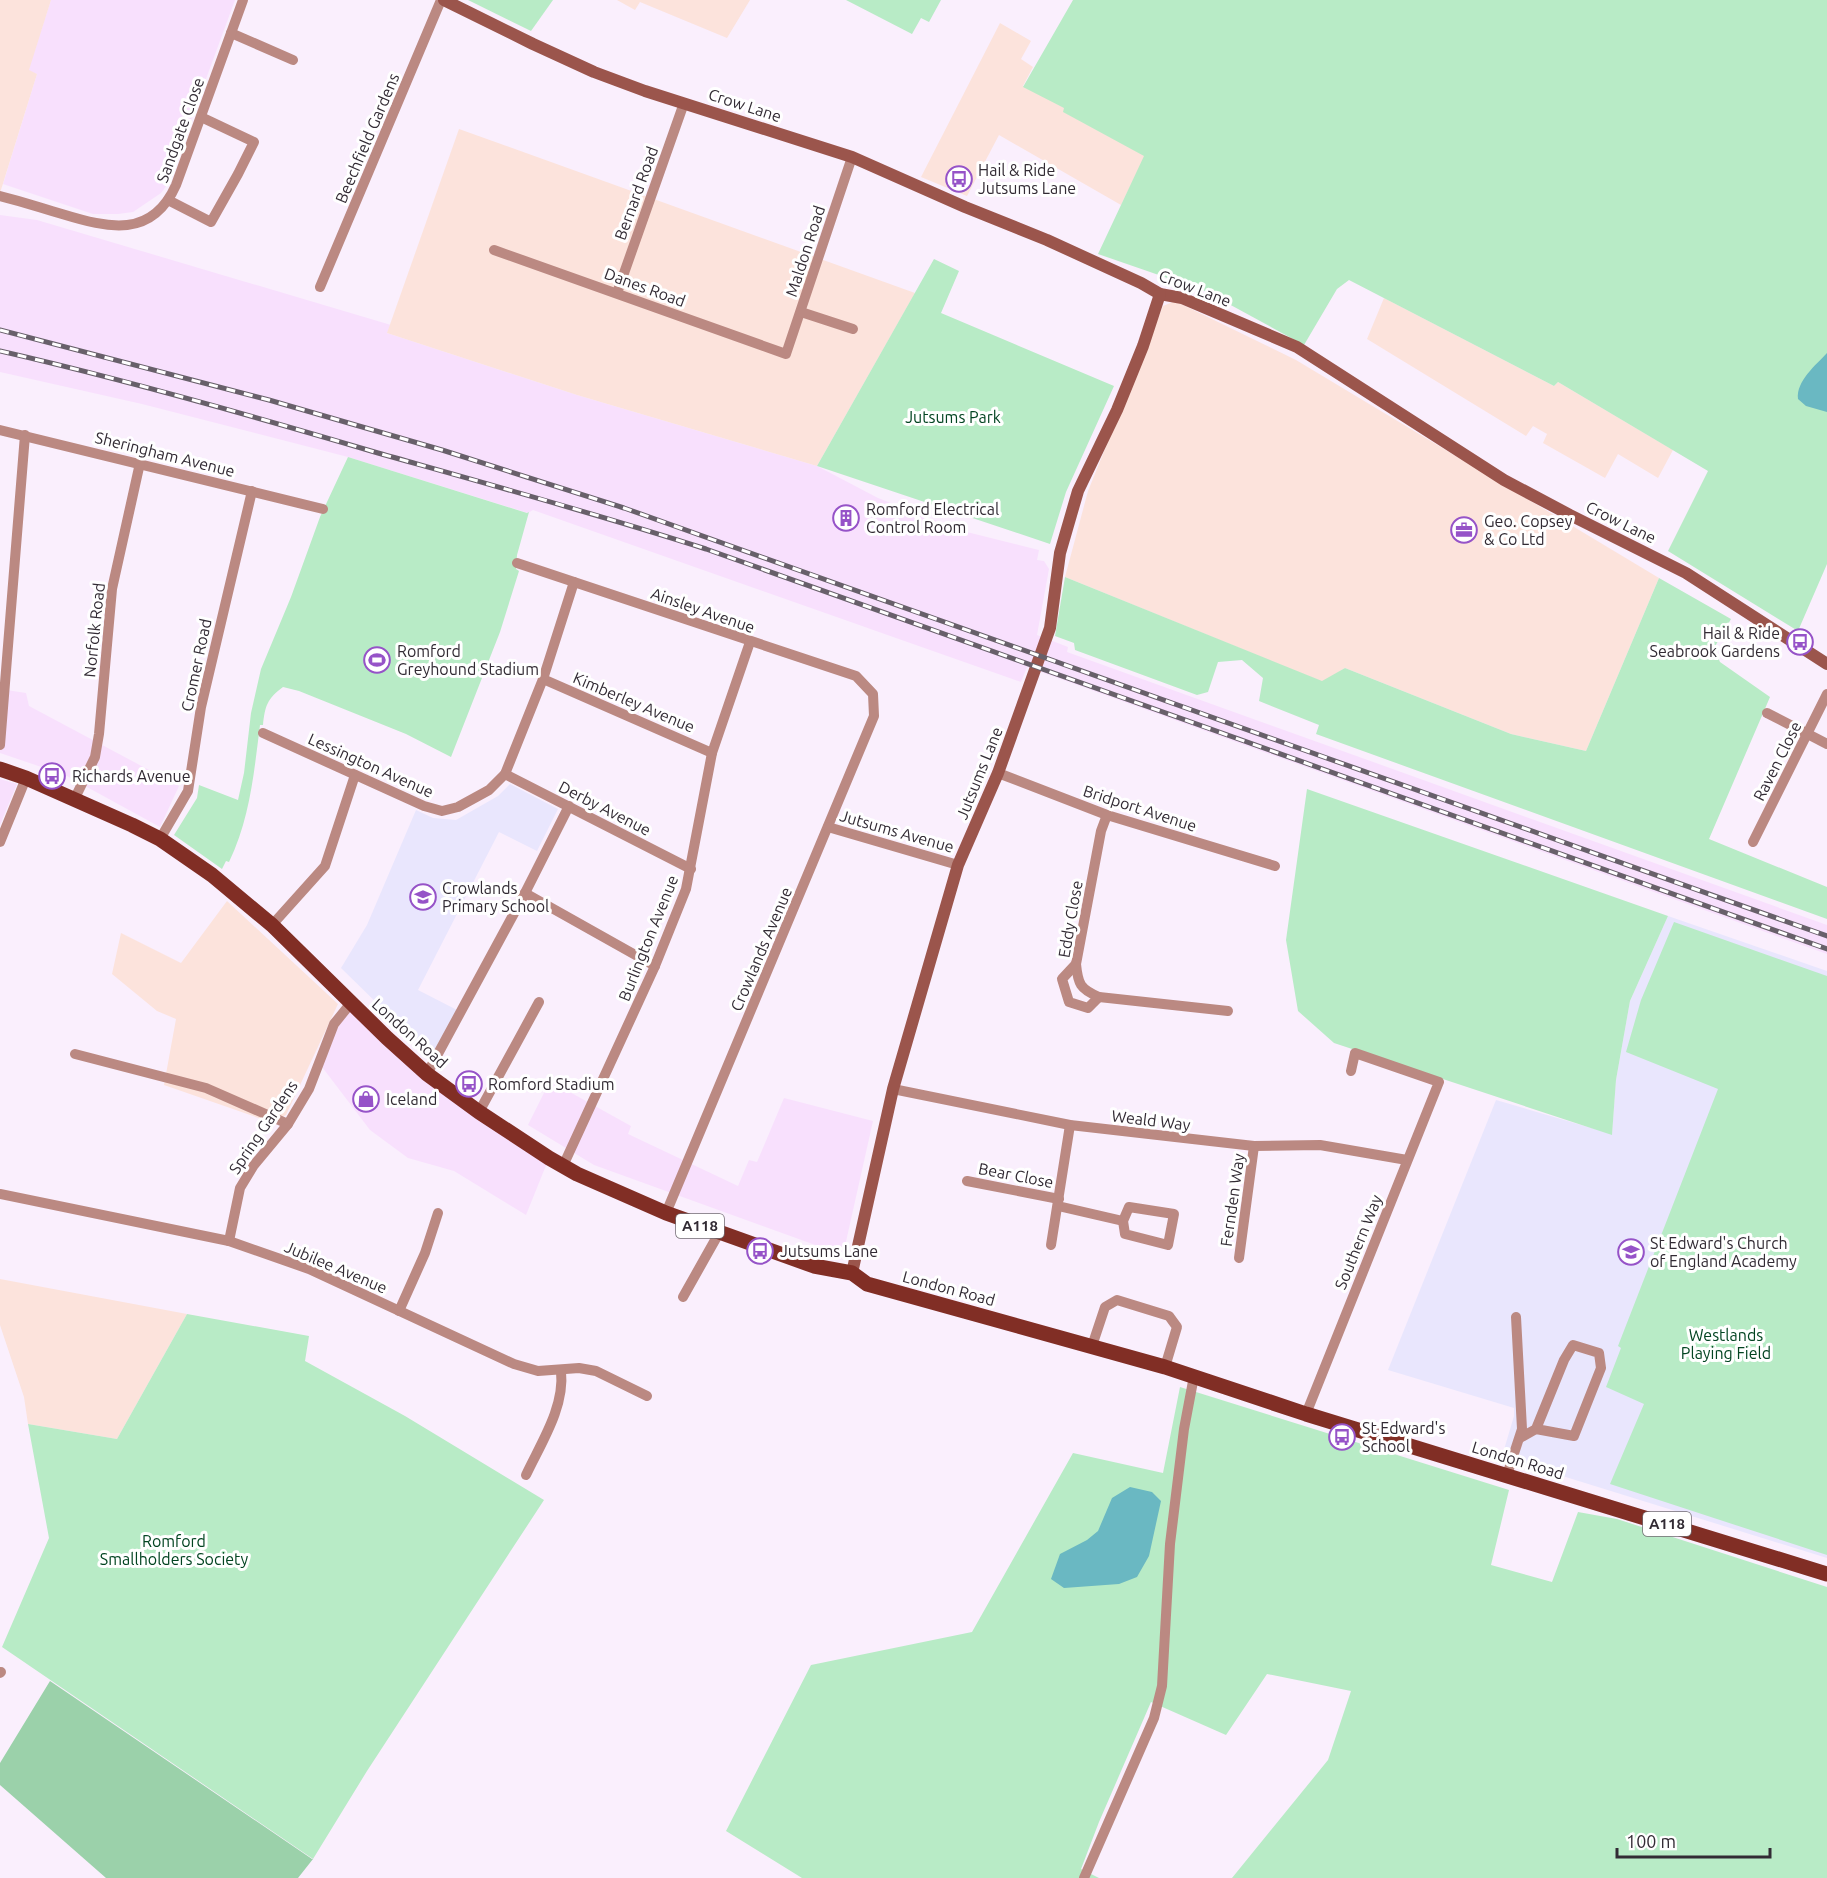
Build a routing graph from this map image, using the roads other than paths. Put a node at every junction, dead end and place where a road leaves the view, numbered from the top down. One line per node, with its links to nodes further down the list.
1 (243, 0): 3 (street, Sandgate Close)
2 (442, 0): 5 (street, Crow Lane); 11 (street, Beechfield Gardens)
3 (231, 33): 4 (street); 6 (street, Sandgate Close)
4 (293, 60)
5 (684, 104): 7 (street, Crow Lane); 12 (street, Bernard Road)
6 (201, 117): 9 (street, Sandgate Close); 9 (street)
7 (852, 157): 13 (street, Crow Lane); 14 (street, Maldon Road)
8 (0, 196): 9 (street, Sandgate Close)
9 (168, 200)
10 (494, 250): 12 (street, Danes Road)
11 (320, 287)
12 (617, 293): 16 (street, Danes Road)
13 (1160, 294): 25 (street, Crow Lane); 37 (street, Jutsums Lane)
14 (801, 312): 15 (street); 16 (street, Maldon Road)
15 (853, 328)
16 (786, 354)
17 (0, 430): 18 (street, Sheringham Avenue)
18 (25, 435): 19 (street, Sheringham Avenue); 33 (street)
19 (140, 463): 20 (street, Sheringham Avenue); 40 (street, Norfolk Road)
20 (252, 491): 21 (street, Sheringham Avenue); 44 (street, Cromer Road)
21 (323, 509)
22 (517, 563): 23 (street, Ainsley Avenue)
23 (574, 582): 24 (street, Ainsley Avenue); 26 (street, Lessington Avenue)
24 (750, 642): 27 (street, Ainsley Avenue); 34 (street, Burlington Avenue)
25 (1827, 664)
26 (543, 680): 34 (street, Kimberley Avenue); 36 (street, Lessington Avenue)
27 (873, 694): 43 (street, Crowlands Avenue)
28 (1827, 694): 31 (street, Raven Close)
29 (1767, 713): 31 (street)
30 (263, 733): 38 (street, Lessington Avenue)
31 (1807, 735): 32 (street); 46 (street, Raven Close)
32 (1827, 744)
33 (0, 745)
34 (712, 753): 49 (street, Burlington Avenue)
35 (0, 769): 39 (main road, London Road / A118)
36 (506, 774): 38 (street, Lessington Avenue); 41 (street, Derby Avenue)
37 (998, 774): 42 (street, Bridport Avenue); 47 (street, Jutsums Lane)
38 (355, 776): 51 (street)
39 (26, 778): 40 (main road, London Road / A118); 45 (street)
40 (75, 798): 44 (main road, London Road / A118)
41 (569, 806): 49 (street, Derby Avenue); 50 (street)
42 (1107, 815): 48 (street, Bridport Avenue); 52 (street, Eddy Close)
43 (828, 826): 47 (street, Jutsums Avenue); 72 (street, Crowlands Avenue)
44 (160, 839): 51 (main road, London Road / A118)
45 (0, 842)
46 (1753, 842)
47 (958, 865): 61 (street, Jutsums Lane)
48 (1275, 866)
49 (691, 869): 53 (street, Burlington Avenue)
50 (525, 893): 53 (street); 60 (street)
51 (272, 925): 56 (main road, London Road / A118)
52 (1076, 964): 54 (street, Eddy Close); 54 (street)
53 (655, 966): 67 (street, Burlington Avenue)
54 (1099, 997): 57 (street)
55 (539, 1002): 62 (street)
56 (351, 1003): 60 (main road, London Road / A118); 63 (street, Spring Gardens)
57 (1228, 1011)
58 (75, 1054): 63 (street)
59 (1351, 1071): 66 (street, Southern Way)
60 (427, 1074): 62 (main road, London Road / A118)
61 (893, 1089): 64 (street, Weald Way); 78 (street, Jutsums Lane)
62 (479, 1112): 67 (main road, London Road / A118)
63 (288, 1124): 75 (street, Spring Gardens)
64 (1070, 1125): 65 (street, Weald Way); 70 (street)
65 (1254, 1146): 66 (street, Weald Way); 77 (street, Fernden Way)
66 (1407, 1160): 87 (street, Southern Way)
67 (563, 1166): 72 (main road, London Road / A118)
68 (967, 1181): 70 (street, Bear Close)
69 (0, 1194): 75 (street, Jubilee Avenue)
70 (1058, 1202): 73 (street, Bear Close); 76 (street)
71 (438, 1213): 80 (street)
72 (666, 1213): 74 (main road, London Road / A118)
73 (1124, 1221): 73 (street)
74 (719, 1233): 78 (main road, London Road / A118); 79 (street)
75 (229, 1241): 80 (street, Jubilee Avenue)
76 (1051, 1245)
77 (1239, 1258)
78 (852, 1273): 82 (main road, London Road / A118)
79 (683, 1297)
80 (399, 1311): 84 (street, Jubilee Avenue)
81 (1516, 1317): 89 (street)
82 (1092, 1346): 83 (main road, London Road / A118); 83 (street)
83 (1165, 1367): 85 (main road, London Road / A118)
84 (561, 1371): 86 (street, Jubilee Avenue); 90 (street)
85 (1194, 1376): 87 (main road, London Road / A118); 93 (street)
86 (647, 1396)
87 (1306, 1414): 91 (main road, London Road / A118)
88 (1536, 1429): 88 (street); 89 (street)
89 (1520, 1438): 91 (street)
90 (526, 1475)
91 (1507, 1475): 92 (main road, London Road / A118)
92 (1827, 1574)
93 (1084, 1878)

